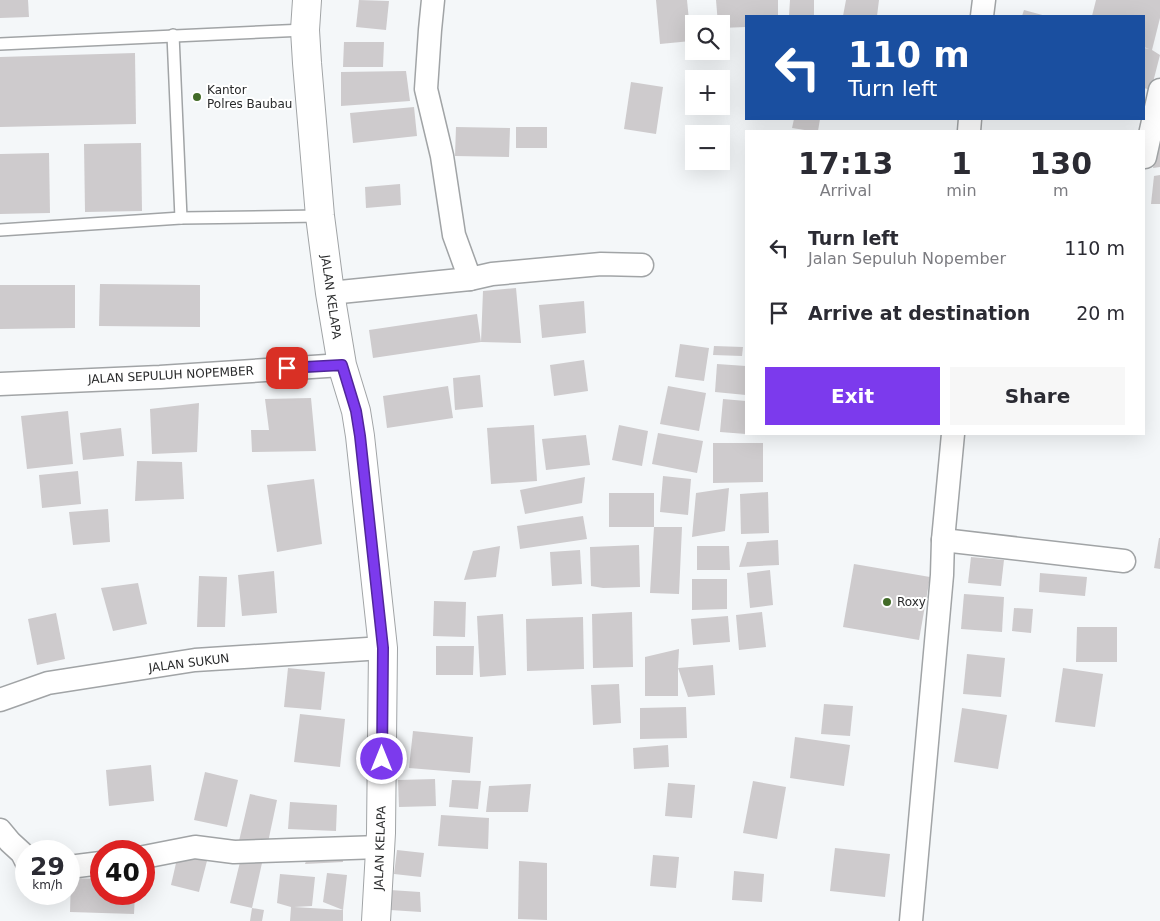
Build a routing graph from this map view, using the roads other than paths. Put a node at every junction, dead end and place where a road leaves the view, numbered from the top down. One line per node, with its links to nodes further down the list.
1 (307, 0): 5 (street, JALAN KELAPA)
2 (433, 0): 14 (street)
3 (984, 0): 4 (street)
4 (982, 15)
5 (305, 30): 6 (lane); 10 (street, JALAN KELAPA)
6 (173, 35): 7 (lane); 11 (lane)
7 (0, 44)
8 (1160, 90): 9 (street)
9 (1145, 157)
10 (320, 216): 11 (lane); 15 (street, JALAN KELAPA)
11 (180, 218): 12 (lane)
12 (0, 230)
13 (642, 265): 14 (street)
14 (470, 279): 15 (street)
15 (330, 293): 16 (street, JALAN KELAPA)
16 (342, 365): 17 (street, JALAN SEPULUH NOPEMBER); 21 (street, JALAN KELAPA)
17 (0, 384)
18 (953, 435): 19 (street)
19 (943, 540): 20 (street); 28 (street)
20 (1124, 561)
21 (383, 648): 22 (street, JALAN SUKUN); 25 (street, JALAN KELAPA)
22 (0, 700)
23 (0, 830): 24 (street)
24 (15, 847)
25 (380, 847): 26 (street); 27 (street, JALAN KELAPA)
26 (155, 855)
27 (376, 921)
28 (912, 921)

